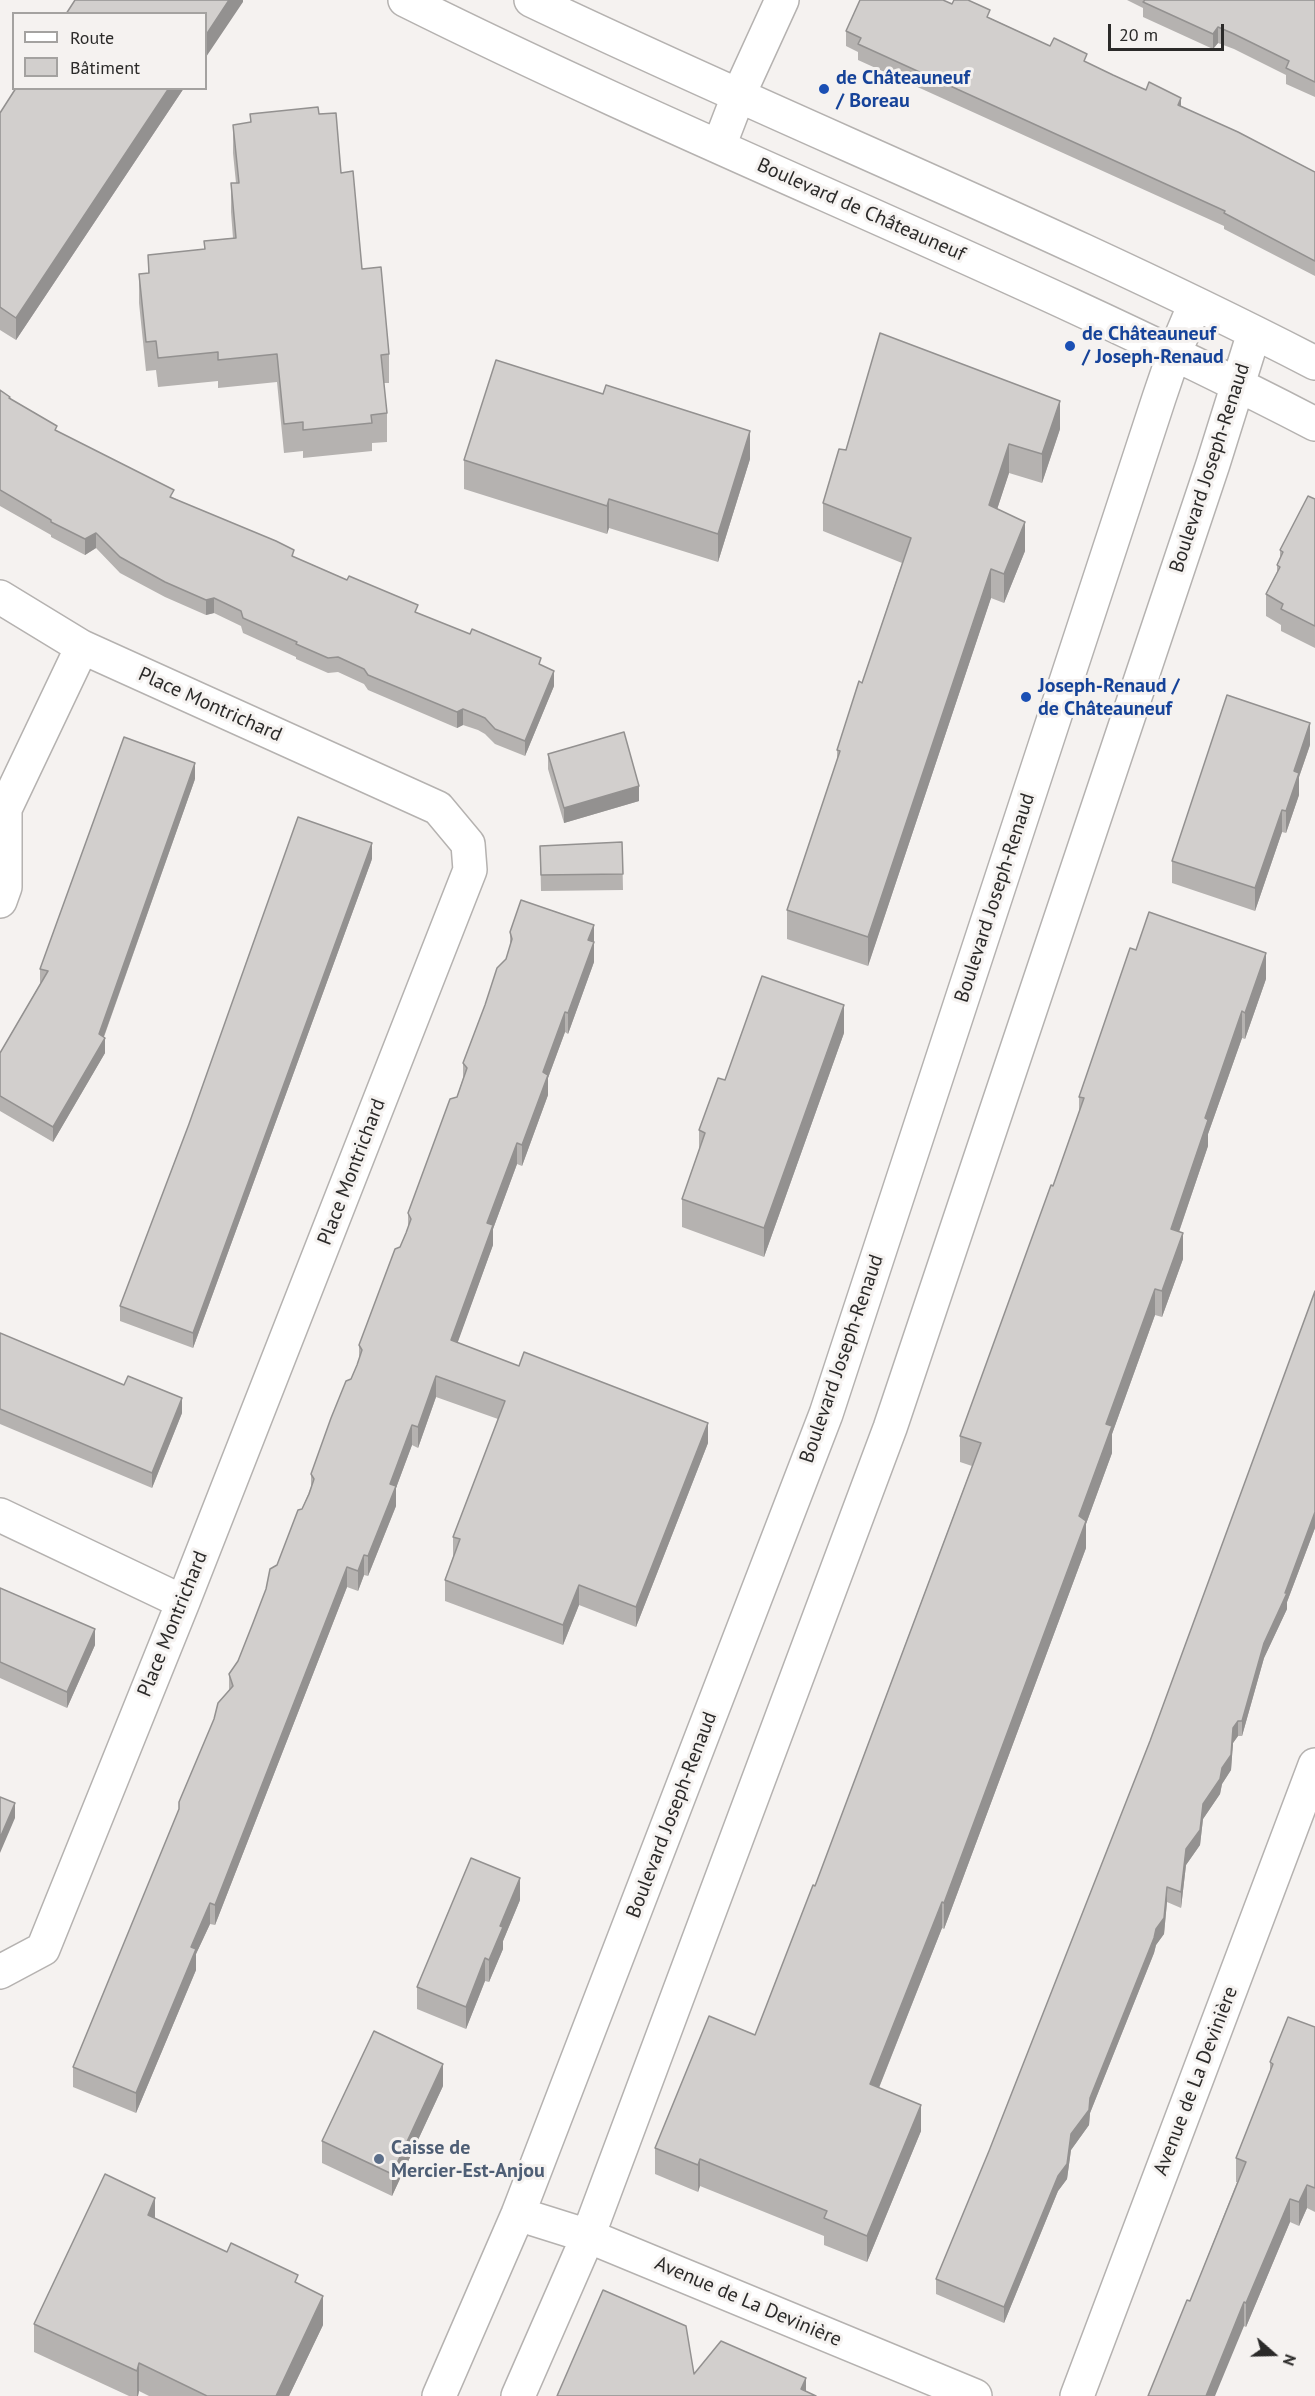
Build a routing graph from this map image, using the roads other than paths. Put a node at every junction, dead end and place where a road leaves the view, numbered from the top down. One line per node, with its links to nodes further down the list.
1 (405, 0): 5 (street, Boulevard de Châteauneuf)
2 (531, 0): 4 (street)
3 (782, 0): 4 (street)
4 (739, 94): 5 (street); 6 (street)
5 (719, 146): 8 (street, Boulevard de Châteauneuf)
6 (1195, 304): 7 (street); 8 (street, Boulevard Joseph-Renaud)
7 (1254, 333): 9 (street); 10 (street, Boulevard Joseph-Renaud)
8 (1174, 354): 10 (street, Boulevard de Châteauneuf); 20 (street, Boulevard Joseph-Renaud)
9 (1315, 363)
10 (1238, 384): 11 (street, Boulevard de Châteauneuf); 21 (street, Boulevard Joseph-Renaud)
11 (1315, 424)
12 (0, 597): 13 (street, Place Montrichard)
13 (82, 647): 14 (street); 17 (street, Place Montrichard)
14 (3, 811): 15 (street)
15 (0, 901)
16 (0, 1515): 17 (street)
17 (183, 1602): 19 (street, Place Montrichard)
18 (1315, 1765): 25 (street, Avenue de La Devinière)
19 (0, 1972)
20 (518, 2214): 21 (street, Avenue de La Devinière); 22 (street, Boulevard Joseph-Renaud)
21 (588, 2235): 23 (street, Boulevard Joseph-Renaud); 24 (street, Avenue de La Devinière)
22 (439, 2396)
23 (518, 2396)
24 (975, 2396)
25 (1077, 2396)

